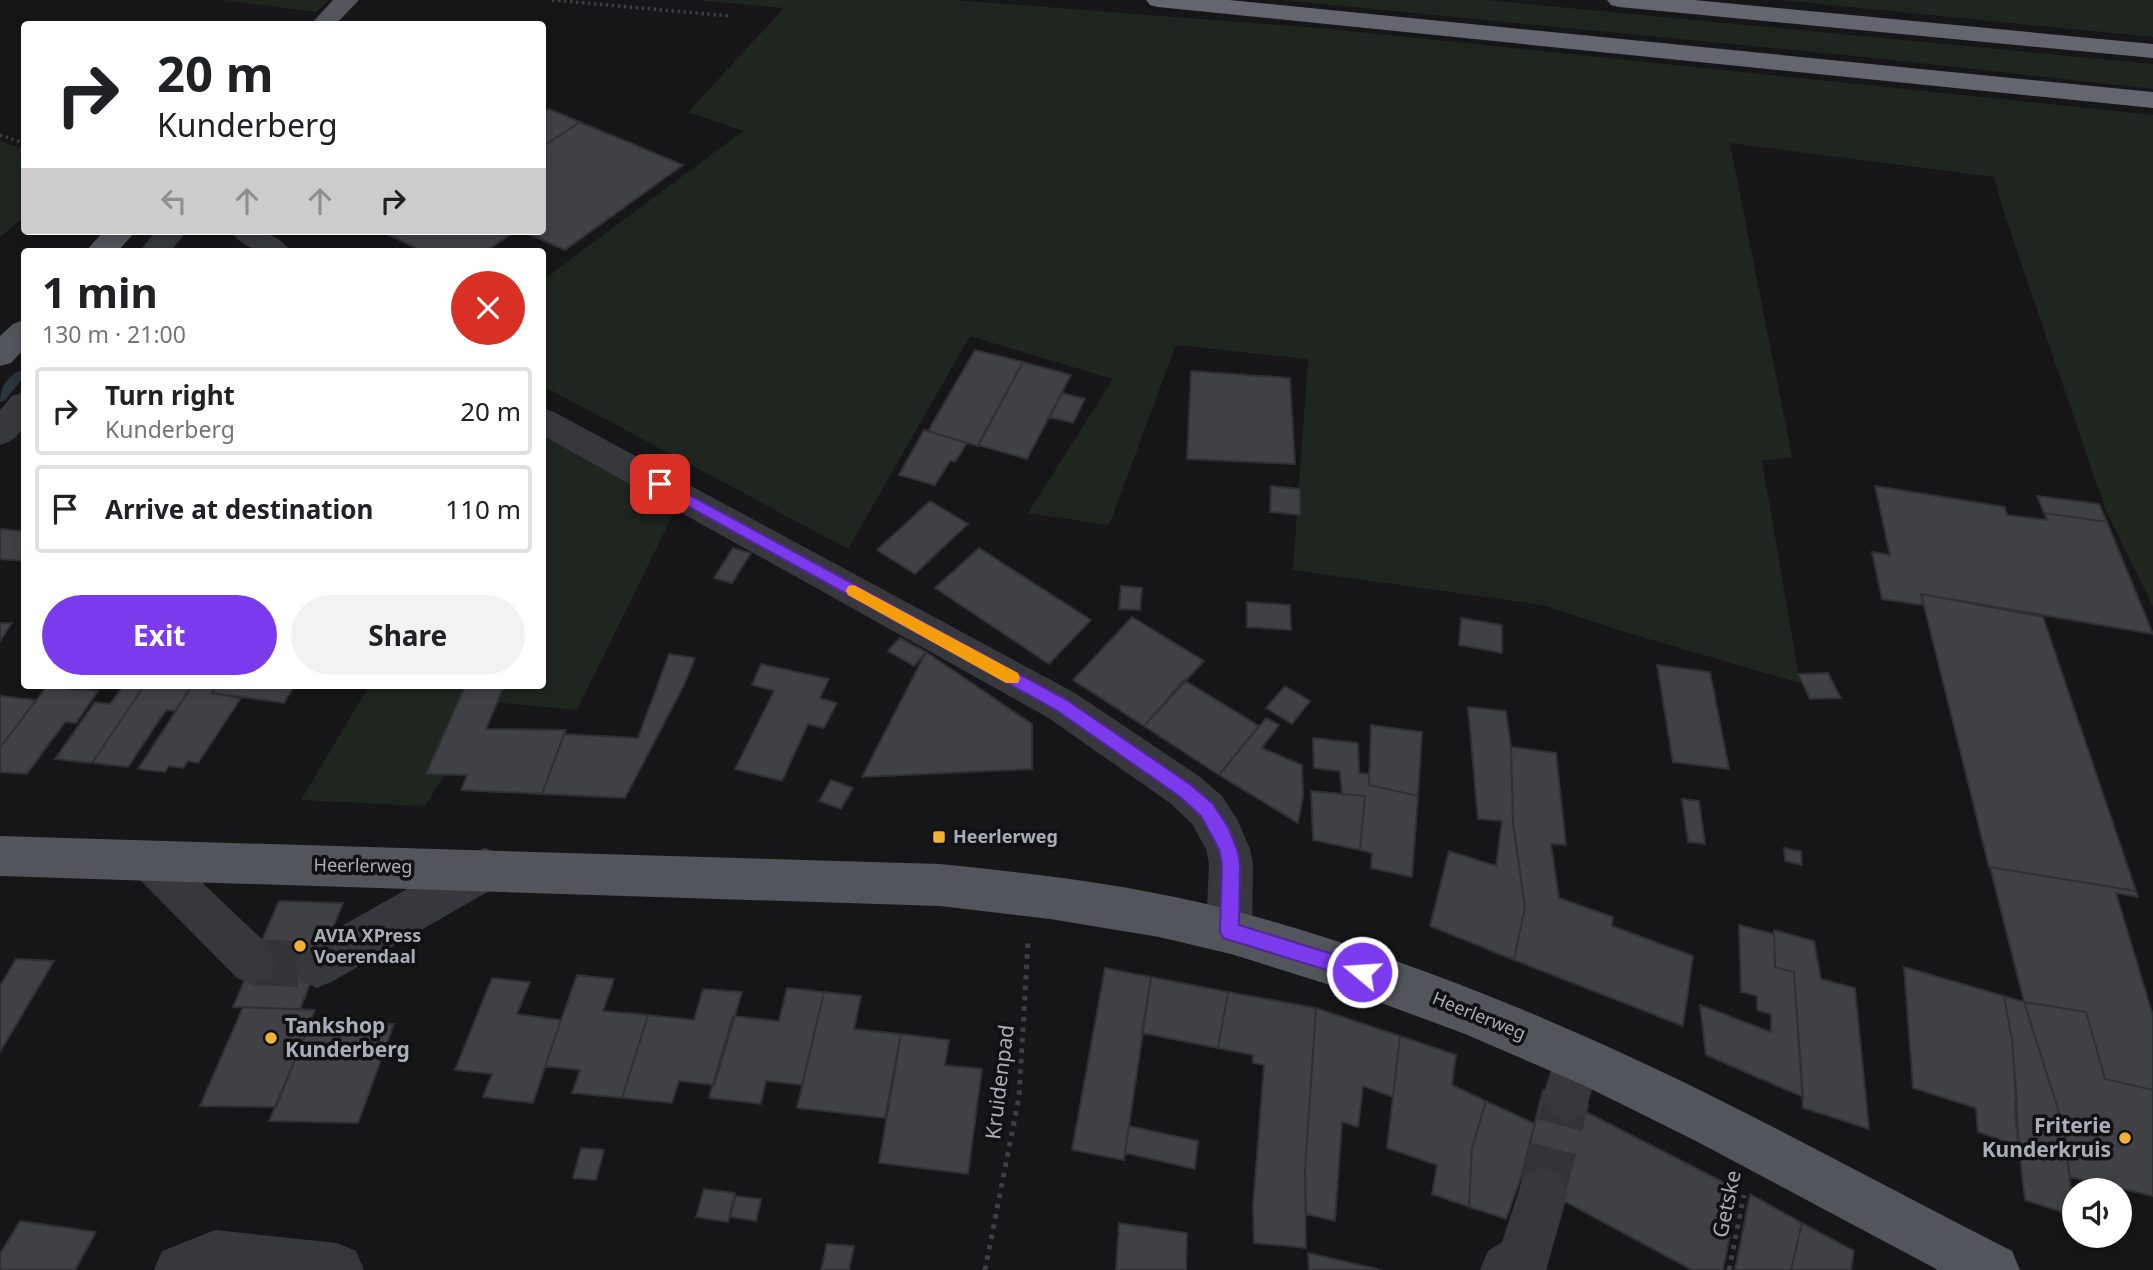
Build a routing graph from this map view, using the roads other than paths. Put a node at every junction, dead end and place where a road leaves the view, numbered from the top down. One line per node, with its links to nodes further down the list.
1 (347, 0): 4 (main road)
2 (1158, 0): 6 (highway)
3 (1619, 0): 5 (highway)
4 (326, 21)
5 (2153, 51)
6 (2153, 100)
7 (117, 235): 9 (main road)
8 (252, 235): 10 (street)
9 (104, 248)
10 (270, 248)
11 (21, 408): 13 (street)
12 (546, 421): 17 (street)
13 (0, 433)
14 (0, 856): 15 (main road, Heerlerweg)
15 (150, 861): 16 (main road, Heerlerweg); 18 (street)
16 (485, 869): 17 (main road, Heerlerweg); 19 (street)
17 (1229, 932): 24 (main road, Heerlerweg)
18 (253, 962)
19 (317, 965)
20 (1542, 1194): 23 (street)
21 (181, 1270): 22 (street)
22 (337, 1270)
23 (1507, 1270)
24 (1993, 1270)

